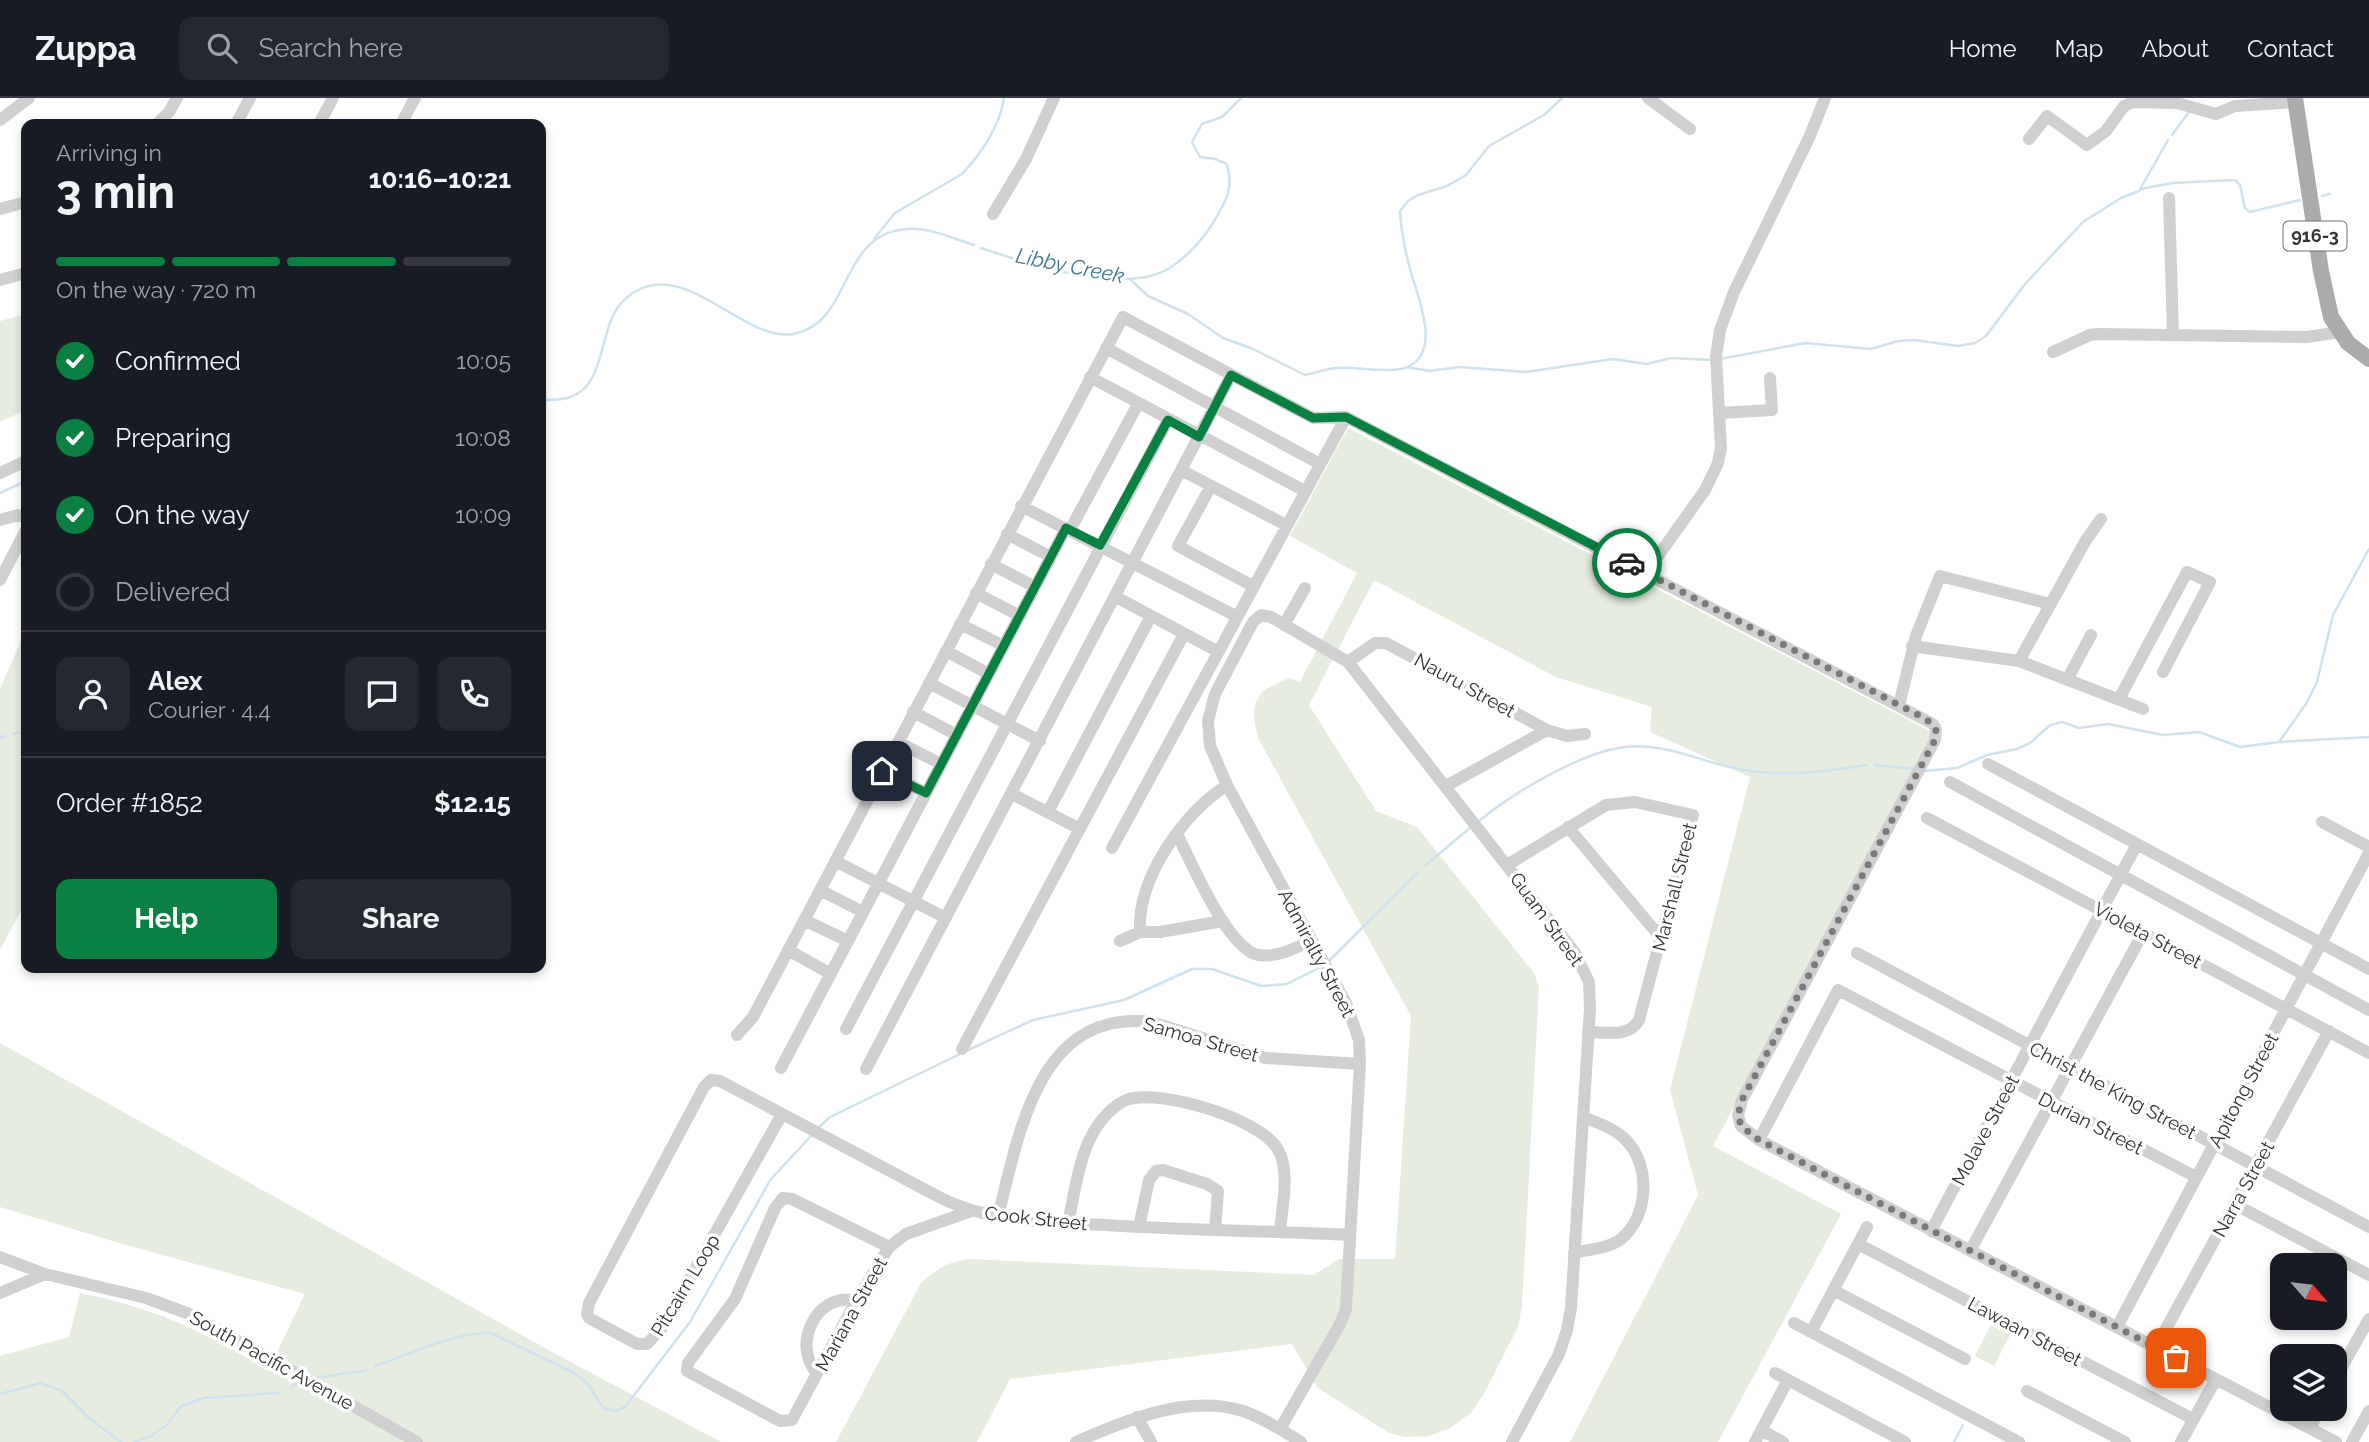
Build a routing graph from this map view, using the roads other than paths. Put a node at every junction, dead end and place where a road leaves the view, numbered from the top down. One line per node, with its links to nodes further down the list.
1 (29, 98): 14 (street)
2 (250, 98): 11 (street)
3 (333, 98): 12 (street)
4 (415, 98): 13 (street)
5 (1054, 98): 20 (street)
6 (1648, 98): 15 (street)
7 (1825, 98): 33 (street)
8 (173, 99): 10 (street)
9 (2295, 100): 16 (street); 23 (main road, 916-3)
10 (160, 119)
11 (239, 119)
12 (322, 119)
13 (404, 119)
14 (0, 120)
15 (1690, 129)
16 (2029, 139)
17 (2169, 198): 24 (street)
18 (21, 203): 19 (street)
19 (0, 209)
20 (993, 214)
21 (21, 274): 22 (street)
22 (0, 280)
23 (2340, 332): 24 (street); 27 (main road, 916-3)
24 (2172, 335): 26 (street)
25 (1106, 348): 28 (street); 29 (street); 32 (street)
26 (2053, 352)
27 (2369, 359)
28 (1231, 375): 32 (street); 34 (street)
29 (1090, 377): 31 (street); 43 (street)
30 (1770, 378): 33 (street)
31 (1138, 404): 35 (street); 48 (street)
32 (1214, 408): 36 (street); 38 (street)
33 (1719, 413): 55 (street)
34 (1346, 417): 38 (street); 55 (street)
35 (1168, 420): 36 (street); 51 (street)
36 (1199, 437): 39 (street); 42 (street)
37 (21, 462): 40 (street)
38 (1320, 464): 42 (street)
39 (1181, 470): 41 (street); 53 (street)
40 (0, 473)
41 (1211, 486): 47 (street); 57 (street)
42 (1305, 491): 47 (street)
43 (1021, 506): 48 (street); 49 (street)
44 (21, 516): 46 (street)
45 (2101, 519): 62 (street)
46 (0, 520)
47 (1286, 525): 57 (street)
48 (1068, 529): 51 (street); 52 (street)
49 (1007, 534): 52 (street); 54 (street)
50 (21, 540): 56 (street)
51 (1100, 545): 53 (street); 86 (street)
52 (1051, 557): 58 (street)
53 (1133, 563): 61 (street); 66 (street)
54 (991, 564): 58 (street); 60 (street)
55 (1646, 573): 82 (street)
56 (0, 580)
57 (1253, 586): 66 (street)
58 (1035, 587): 64 (street)
59 (1305, 588): 68 (street)
60 (976, 593): 64 (street); 67 (street)
61 (1116, 597): 65 (street); 91 (street)
62 (2050, 604): 72 (street); 75 (street)
63 (1261, 615): 68 (street, Guam Street); 96 (street, Admiralty Street)
64 (1020, 616): 71 (street)
65 (1151, 616): 69 (street); 100 (street)
66 (1236, 616): 74 (street)
67 (960, 624): 71 (street); 73 (street)
68 (1284, 625): 76 (street, Guam Street)
69 (1184, 634): 74 (street); 104 (street)
70 (2091, 635): 79 (street)
71 (1004, 646): 78 (street)
72 (1912, 646): 75 (street); 82 (street)
73 (946, 651): 78 (street); 80 (street)
74 (1217, 651): 108 (street)
75 (2019, 661): 79 (street)
76 (1348, 662): 87 (street, Nauru Street); 97 (street, Guam Street)
77 (2163, 672): 81 (street)
78 (989, 674): 83 (street)
79 (2067, 680): 81 (street)
80 (929, 683): 83 (street); 85 (street)
81 (2119, 699): 84 (street)
82 (1899, 705): 151 (street)
83 (972, 706): 86 (street); 89 (street)
84 (2143, 709)
85 (913, 712): 89 (street); 90 (street)
86 (1006, 724): 91 (street); 115 (street)
87 (1547, 730): 88 (street, Nauru Street); 97 (street)
88 (1586, 734)
89 (957, 735): 92 (street)
90 (898, 741): 92 (street); 94 (street)
91 (1040, 741): 99 (street)
92 (941, 764): 98 (street)
93 (1988, 764): 106 (street)
94 (882, 771): 98 (street); 110 (street)
95 (1950, 782): 112 (street)
96 (1227, 785): 105 (street); 126 (street, Admiralty Street)
97 (1446, 786): 111 (street, Guam Street)
98 (926, 793): 113 (street)
99 (1012, 794): 100 (street); 118 (street)
100 (1048, 812): 104 (street)
101 (1927, 818): 116 (street, Violeta Street)
102 (2322, 822): 107 (street)
103 (1568, 827): 111 (street, Marshall Street); 123 (street); 123 (street, Marshall Street)
104 (1080, 829): 140 (street)
105 (1177, 834): 120 (street); 121 (street)
106 (2137, 844): 112 (street, Molave Street); 127 (street)
107 (2369, 847)
108 (1112, 849)
109 (2369, 853): 127 (street, Apitong Street)
110 (835, 861): 113 (street); 114 (street)
111 (1507, 865): 137 (street, Guam Street)
112 (2120, 875): 116 (street, Molave Street); 132 (street)
113 (878, 883): 115 (street); 117 (street)
114 (820, 890): 117 (street); 119 (street)
115 (912, 900): 118 (street); 135 (street)
116 (2101, 911): 122 (street, Violeta Street); 139 (street, Molave Street)
117 (863, 912): 124 (street)
118 (946, 918): 145 (street)
119 (804, 920): 124 (street); 128 (street)
120 (1223, 920): 121 (street); 126 (street)
121 (1140, 932): 125 (street)
122 (2143, 933): 133 (street, Violeta Street); 143 (street)
123 (1661, 939): 137 (street, Marshall Street)
124 (848, 942): 131 (street)
125 (1120, 942)
126 (1310, 942): 142 (street, Admiralty Street)
127 (2321, 942): 130 (street); 132 (street, Apitong Street)
128 (788, 950): 131 (street); 138 (street)
129 (1857, 953): 139 (street, Christ the King Street)
130 (2369, 969)
131 (831, 974): 144 (street)
132 (2304, 976): 133 (street, Apitong Street); 134 (street)
133 (2286, 1008): 136 (street, Violeta Street); 152 (street, Apitong Street)
134 (2369, 1010)
135 (845, 1030)
136 (2329, 1031): 141 (street, Violeta Street); 153 (street, Narra Street)
137 (1588, 1032): 150 (street, Guam Street)
138 (737, 1035)
139 (2030, 1046): 143 (street, Christ the King Street); 147 (street, Molave Street)
140 (962, 1049)
141 (2369, 1053)
142 (1360, 1064): 157 (street, Samoa Street); 165 (street, Admiralty Street)
143 (2070, 1067): 148 (street); 152 (street, Christ the King Street)
144 (781, 1068)
145 (866, 1069)
146 (711, 1080): 149 (street, Cook Street); 149 (street, Pitcairn Loop)
147 (2011, 1081): 148 (street, Durian Street); 151 (street, Durian Street); 164 (street, Molave Street)
148 (2051, 1102): 154 (street, Durian Street); 168 (street)
149 (782, 1114): 156 (street, Cook Street)
150 (1583, 1117): 169 (street, Guam Street); 169 (street)
151 (1759, 1140): 164 (street)
152 (2214, 1144): 153 (street, Christ the King Street); 154 (street, Apitong Street)
153 (2255, 1166): 155 (street, Narra Street); 161 (street, Christ the King Street)
154 (2196, 1177): 178 (street, Apitong Street)
155 (2234, 1204): 172 (street); 180 (street, Narra Street)
156 (971, 1211): 157 (street, Cook Street); 167 (street, Mariana Street)
157 (998, 1216): 158 (street, Cook Street)
158 (1068, 1223): 159 (street, Cook Street); 163 (street)
159 (1139, 1227): 162 (street, Cook Street); 162 (street)
160 (1867, 1227): 166 (street)
161 (2369, 1227)
162 (1215, 1230): 163 (street, Cook Street)
163 (1280, 1231): 165 (street, Cook Street)
164 (1931, 1231): 168 (street)
165 (1350, 1235): 193 (street, Admiralty Street)
166 (1858, 1244): 173 (street); 190 (street, Lawaan Street)
167 (889, 1247): 175 (street, Mariana Street); 183 (street, Mariana Street)
168 (1970, 1251): 178 (street)
169 (1574, 1253): 199 (street, Guam Street)
170 (0, 1257): 171 (street, South Pacific Avenue)
171 (45, 1274): 174 (street); 195 (street, South Pacific Avenue)
172 (2369, 1275)
173 (1833, 1290): 179 (street); 182 (street)
174 (0, 1293)
175 (856, 1301): 183 (street, Mariana Street); 183 (street)
176 (2369, 1319): 181 (street)
177 (1794, 1323): 179 (street)
178 (2117, 1327): 180 (street)
179 (1811, 1332): 202 (street)
180 (2156, 1347): 185 (street)
181 (2347, 1358)
182 (1965, 1359)
183 (817, 1373)
184 (1775, 1373): 186 (street)
185 (2216, 1378): 190 (street); 192 (street)
186 (1788, 1380): 194 (street); 201 (street)
187 (2027, 1391): 203 (street)
188 (2369, 1411): 206 (street)
189 (1137, 1417): 193 (street); 196 (street); 197 (street)
190 (2193, 1419): 204 (street)
191 (2313, 1421): 192 (street)
192 (2309, 1428): 205 (street)
193 (1280, 1429): 198 (street)
194 (1758, 1436): 200 (street)
195 (417, 1442)
196 (1076, 1442)
197 (1150, 1442)
198 (1301, 1442)
199 (1512, 1442)
200 (1783, 1442)
201 (1905, 1442)
202 (2019, 1442)
203 (2125, 1442)
204 (2181, 1442)
205 (2336, 1442)
206 (2351, 1442)

